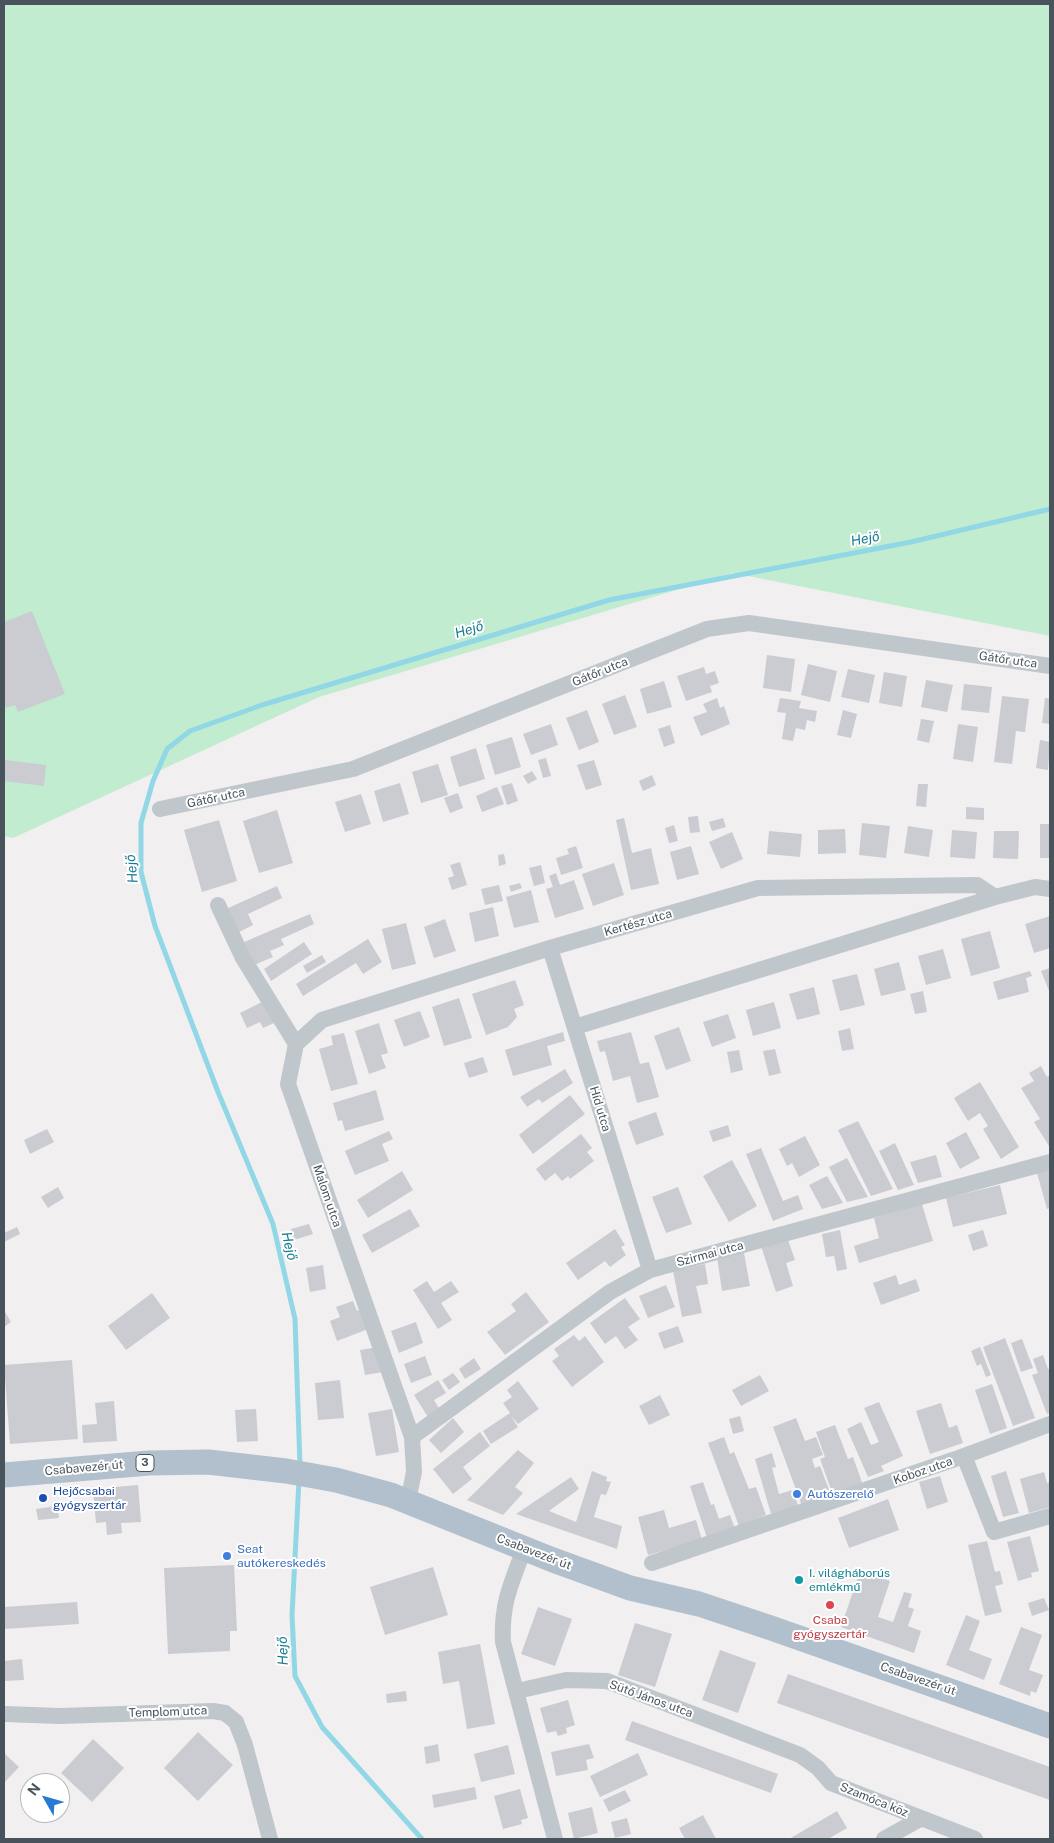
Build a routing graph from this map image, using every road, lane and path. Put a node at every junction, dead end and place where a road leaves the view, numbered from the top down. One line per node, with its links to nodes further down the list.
1 (1050, 666): 2 (street, Gátőr utca)
2 (160, 809)
3 (1050, 889): 4 (street)
4 (995, 897): 6 (street, Kertész utca); 7 (street)
5 (218, 905): 8 (street)
6 (550, 948): 7 (street, Híd utca); 8 (street, Kertész utca)
7 (574, 1027): 10 (street, Híd utca)
8 (296, 1044): 12 (street, Malom utca)
9 (1050, 1162): 10 (street, Szirmai utca)
10 (650, 1270): 12 (street, Szirmai utca)
11 (1050, 1424): 13 (street, Koboz utca)
12 (412, 1437): 15 (street, Malom utca)
13 (964, 1456): 16 (street); 18 (street, Koboz utca)
14 (4, 1475): 15 (main road, Csabavezér út / 3)
15 (408, 1501): 17 (main road, Csabavezér út / 3)
16 (1050, 1516)
17 (524, 1549): 19 (street); 21 (main road, Csabavezér út / 3)
18 (652, 1563)
19 (517, 1691): 22 (street, Sütő János utca); 25 (street)
20 (4, 1714): 24 (street, Templom utca)
21 (1050, 1726)
22 (780, 1748): 23 (street, Szamóca köz)
23 (920, 1819): 26 (street, Szamóca köz); 27 (street, Szamóca köz)
24 (270, 1839)
25 (555, 1839)
26 (884, 1839)
27 (975, 1839)

